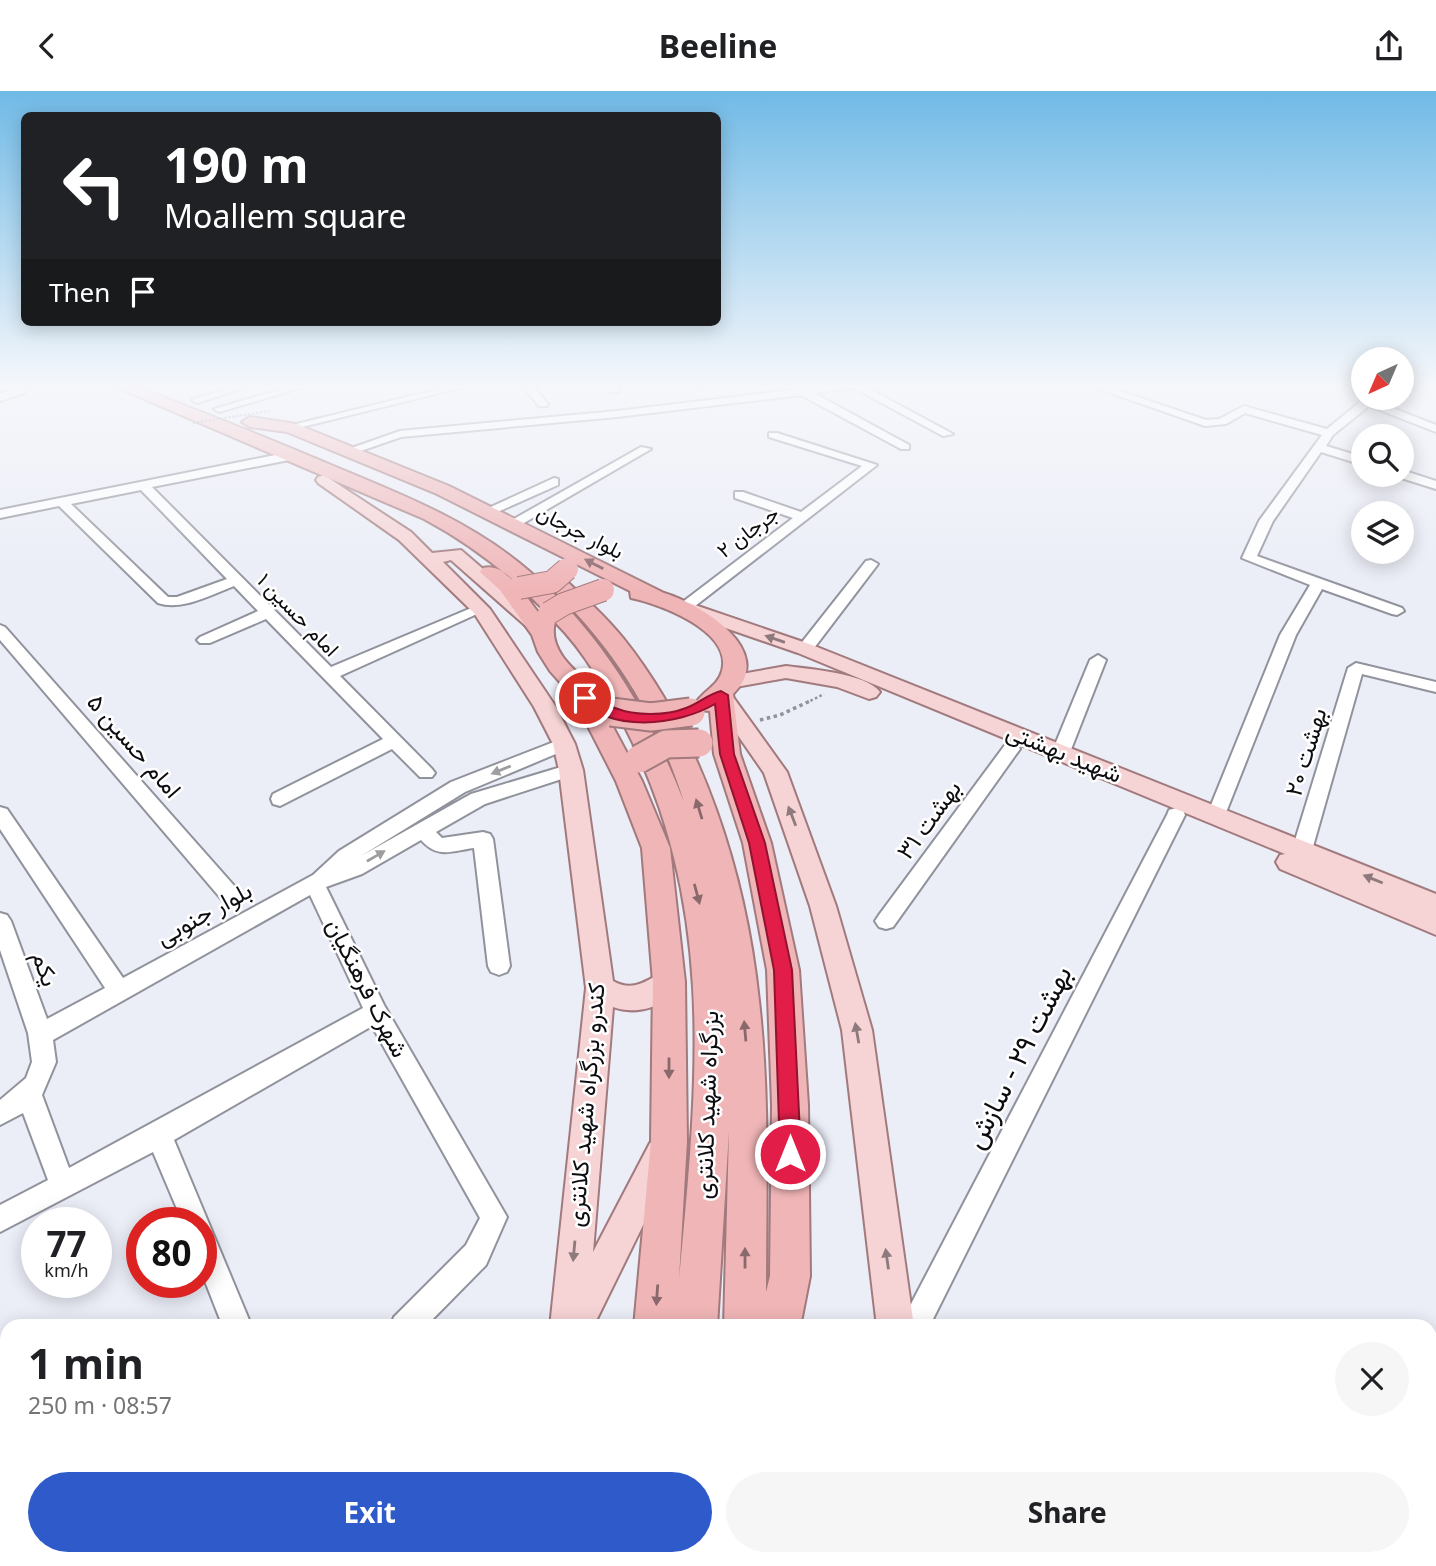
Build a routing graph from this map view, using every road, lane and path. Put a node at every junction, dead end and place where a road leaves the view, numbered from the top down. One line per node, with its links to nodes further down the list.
1 (292, 454): 7 (highway)
2 (325, 454): 81 (highway, بزرگراه شهید کلانتری, one-way to 2)
3 (356, 454): 15 (highway, بلوار جرجان)
4 (636, 454): 18 (street)
5 (835, 454): 17 (street, جرجان ۲)
6 (1313, 454): 24 (street)
7 (295, 455): 9 (highway); 11 (street); 22 (highway)
8 (1414, 478): 12 (street)
9 (324, 480): 20 (main road, کندرو بزرگراه شهید کلانتری); 22 (highway)
10 (554, 482): 15 (street)
11 (142, 484): 14 (street); 23 (street, امام حسین ۱)
12 (1436, 485)
13 (739, 495): 17 (street)
14 (61, 501): 16 (street); 23 (street)
15 (488, 511): 18 (highway, بلوار جرجان)
16 (0, 514)
17 (803, 517): 27 (street, جرجان ۲)
18 (512, 524): 19 (highway, بلوار جرجان)
19 (551, 542): 22 (highway, bridge); 25 (highway, بلوار جرجان, one-way to 19)
20 (434, 561): 26 (main road, کندرو بزرگراه شهید کلانتری); 30 (main road)
21 (871, 564): 33 (street)
22 (512, 580): 30 (highway); 80 (highway, بزرگراه شهید کلانتری, one-way to 80)
23 (236, 581): 29 (street, امام حسین ۱)
24 (1318, 583): 28 (street); 52 (street)
25 (655, 595): 27 (highway); 30 (highway, bridge)
26 (481, 608): 35 (street); 42 (main road, کندرو بزرگراه شهید کلانتری)
27 (687, 608): 33 (main road, شهید بهشتی, one-way to 27); 38 (highway)
28 (1397, 611)
29 (267, 613): 32 (street); 35 (street, امام حسین ۱)
30 (542, 623): 39 (highway)
31 (0, 630): 56 (street, امام حسین ۵)
32 (205, 640)
33 (805, 649): 45 (main road, شهید بهشتی)
34 (1098, 660): 45 (street)
35 (327, 675): 41 (street, امام حسین ۱)
36 (842, 681): 38 (main road, شهید بهشتی); 40 (path); 44 (main road, شهید بهشتی)
37 (1436, 687): 54 (street, بهشت ۲۰)
38 (725, 689): 39 (highway, bridge); 40 (main road); 43 (highway)
39 (598, 705): 47 (highway, بزرگراه شهید کلانتری)
40 (741, 724): 83 (main road, one-way to 40)
41 (394, 741): 48 (street, امام حسین ۱); 49 (street)
42 (564, 744): 46 (main road, کندرو بزرگراه شهید کلانتری); 55 (street, one-way to 55)
43 (713, 748): 47 (highway, bridge); 82 (highway)
44 (1011, 749): 51 (main road, شهید بهشتی); 59 (street, بهشت ۳۱)
45 (1061, 752): 52 (main road, شهید بهشتی)
46 (570, 770): 53 (street); 63 (main road, کندرو بزرگراه شهید کلانتری)
47 (634, 770): 62 (highway, بزرگراه شهید کلانتری)
48 (426, 773)
49 (280, 799)
50 (0, 814): 64 (street)
51 (1176, 815): 60 (main road, شهید بهشتی); 84 (street, بهشت ۲۹ - سازش)
52 (1216, 815): 54 (main road, شهید بهشتی)
53 (422, 829): 55 (street, one-way to 53); 61 (street)
54 (1302, 850): 57 (main road, شهید بهشتی, one-way to 54)
55 (314, 883): 64 (street, بلوار جنوبی); 65 (street, شهرک فرهنگیان)
56 (230, 895)
57 (1436, 905)
58 (0, 921): 66 (street, یکم)
59 (886, 921)
60 (1436, 924)
61 (499, 966)
62 (669, 982): 63 (main road); 70 (highway, بزرگراه شهید کلانتری, one-way to 70)
63 (600, 988): 77 (main road, کندرو بزرگراه شهید کلانتری, one-way to 77)
64 (119, 991): 66 (street, بلوار جنوبی)
65 (376, 1012): 69 (street); 76 (street, شهرک فرهنگیان)
66 (40, 1035): 67 (street, یکم)
67 (29, 1094): 68 (street); 71 (street)
68 (0, 1113)
69 (159, 1135): 71 (street); 72 (street)
70 (669, 1141): 78 (main road); 79 (highway, بزرگراه شهید کلانتری, one-way to 79)
71 (62, 1186): 73 (street)
72 (189, 1207)
73 (0, 1219)
74 (217, 1275): 75 (street)
75 (235, 1319)
76 (412, 1319)
77 (569, 1319)
78 (577, 1319)
79 (655, 1319)
80 (697, 1319)
81 (745, 1319)
82 (781, 1319)
83 (895, 1319)
84 (917, 1319)

